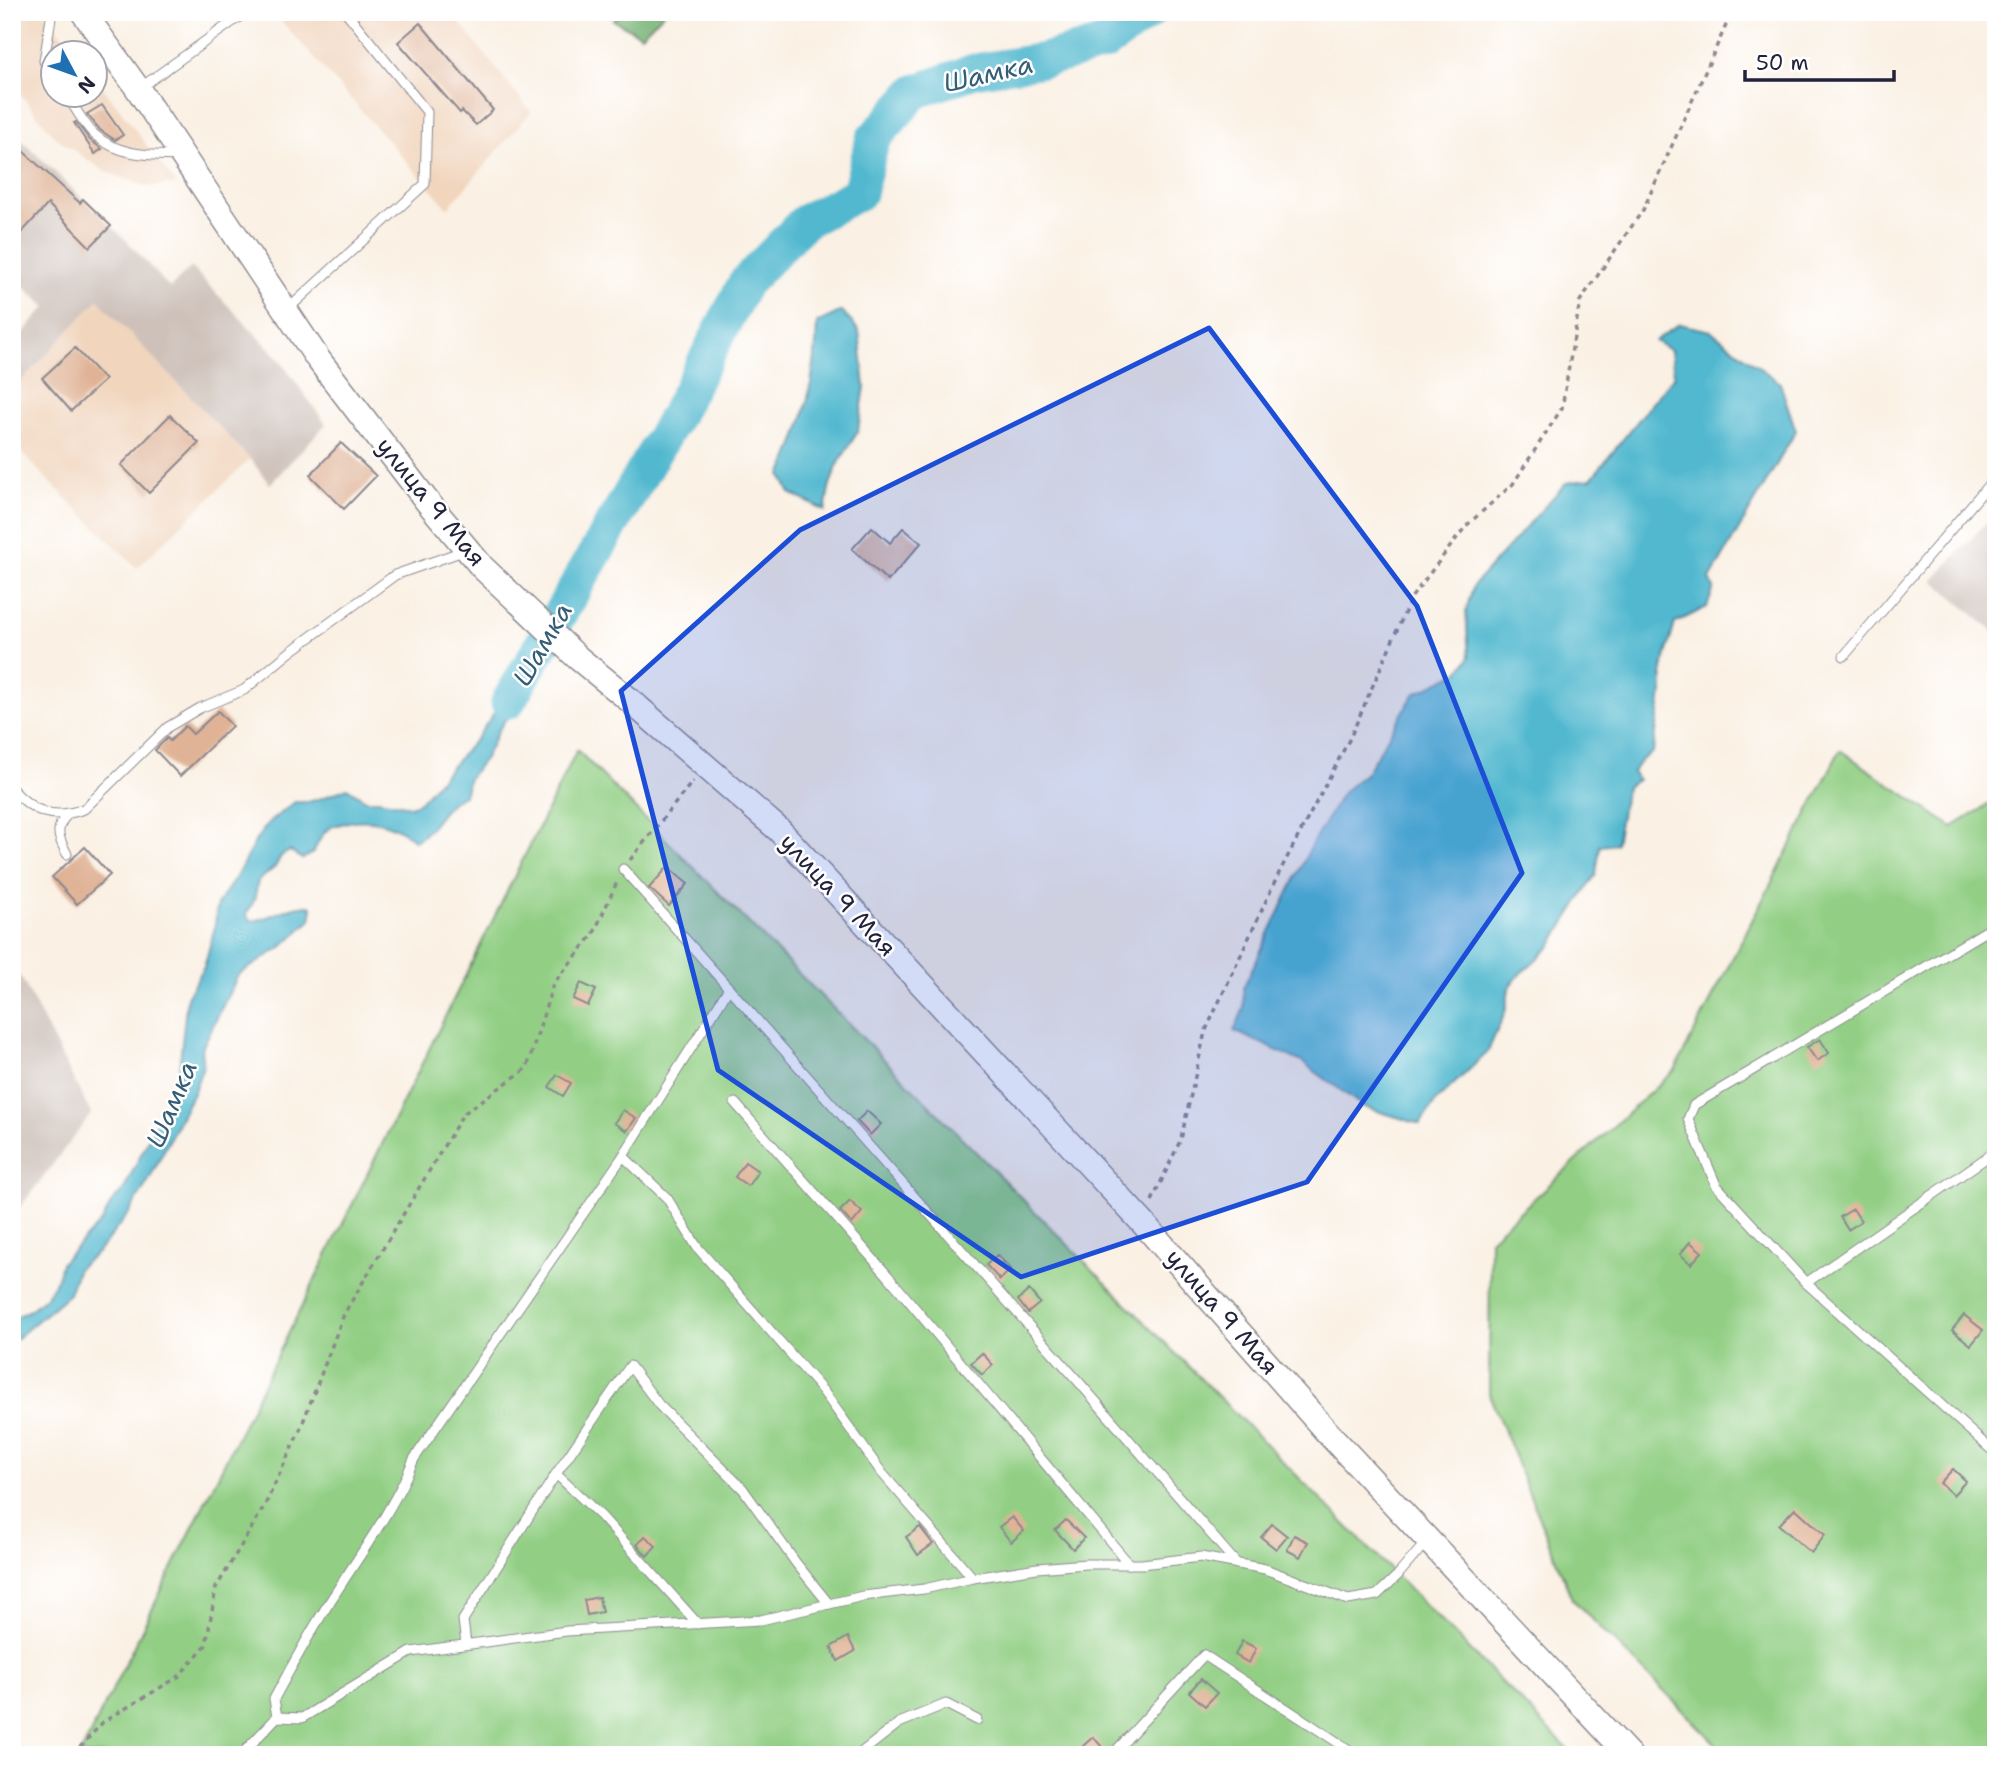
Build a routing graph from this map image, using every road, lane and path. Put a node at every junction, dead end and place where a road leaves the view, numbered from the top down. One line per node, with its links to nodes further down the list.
1 (52, 12): 6 (lane)
2 (83, 12): 7 (main road, улица 9 Мая)
3 (246, 12): 7 (lane)
4 (346, 12): 10 (lane)
5 (1732, 12): 24 (path)
6 (48, 38)
7 (138, 89): 9 (main road, улица 9 Мая)
8 (76, 108): 9 (lane)
9 (183, 156): 10 (main road, улица 9 Мая)
10 (286, 310): 12 (main road, улица 9 Мая)
11 (1996, 476): 13 (lane)
12 (467, 550): 14 (main road, улица 9 Мая); 16 (lane)
13 (1844, 656)
14 (705, 766): 18 (path); 24 (main road, улица 9 Мая)
15 (12, 789): 16 (lane)
16 (66, 816): 17 (lane)
17 (67, 854)
18 (623, 869): 20 (lane); 37 (path)
19 (1996, 925): 25 (lane)
20 (729, 988): 23 (lane); 30 (lane)
21 (735, 1103): 29 (lane)
22 (1996, 1151): 25 (lane)
23 (623, 1156): 31 (lane); 35 (lane)
24 (1143, 1223): 28 (main road, улица 9 Мая)
25 (1806, 1283): 26 (lane)
26 (1996, 1454)
27 (556, 1475): 32 (lane); 33 (lane); 34 (lane)
28 (1428, 1540): 30 (lane); 42 (main road, улица 9 Мая)
29 (1129, 1564): 30 (lane); 31 (lane)
30 (1237, 1564)
31 (973, 1578): 32 (lane)
32 (829, 1604): 33 (lane)
33 (698, 1624): 34 (lane)
34 (466, 1644): 35 (lane)
35 (277, 1717): 38 (lane)
36 (977, 1720): 39 (lane)
37 (73, 1755)
38 (241, 1755)
39 (858, 1755)
40 (1112, 1755): 41 (lane)
41 (1357, 1755)
42 (1629, 1755)

